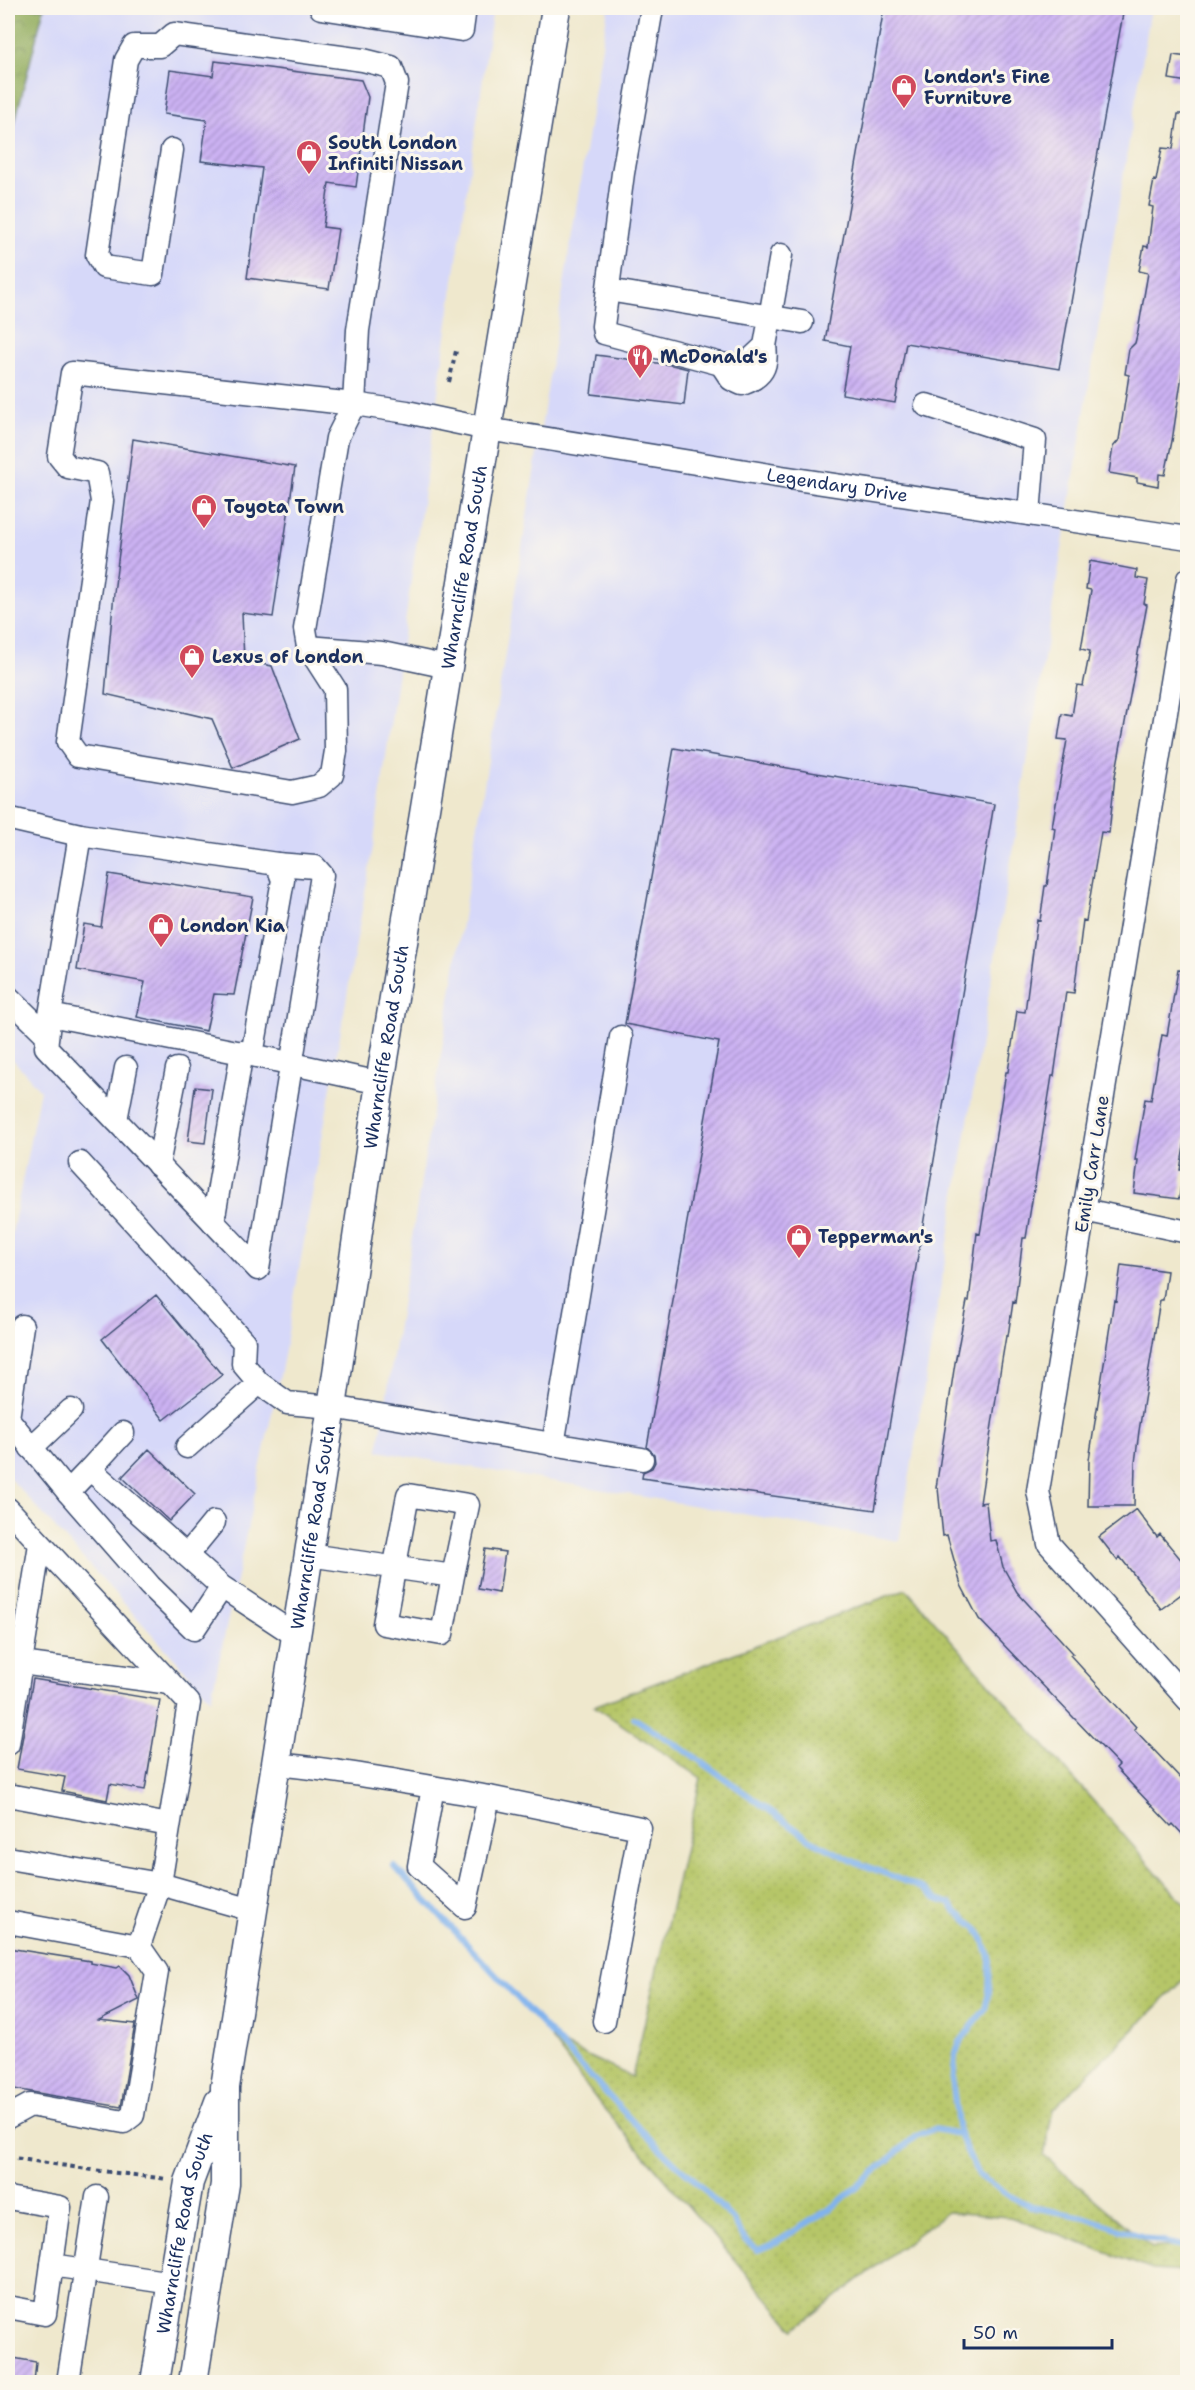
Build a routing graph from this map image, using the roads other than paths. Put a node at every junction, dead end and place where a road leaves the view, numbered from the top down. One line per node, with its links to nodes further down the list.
1 (321, 8): 2 (street)
2 (465, 8)
3 (555, 8): 12 (main road, Wharncliffe Road South)
4 (652, 8): 7 (street)
5 (172, 150): 10 (street)
6 (781, 255): 8 (street)
7 (608, 290): 8 (street); 8 (street)
8 (770, 317): 9 (street)
9 (802, 322)
10 (354, 404): 12 (street, Legendary Drive); 16 (street); 16 (street, Legendary Drive)
11 (926, 405): 13 (street)
12 (487, 429): 13 (street, Legendary Drive); 17 (main road, Wharncliffe Road South)
13 (1029, 514): 14 (street, Legendary Drive)
14 (1188, 538)
15 (1188, 579): 32 (street, Emily Carr Lane)
16 (308, 647): 17 (street)
17 (448, 667): 28 (main road, Wharncliffe Road South)
18 (11, 819): 19 (street)
19 (80, 835): 20 (street); 22 (street)
20 (277, 864): 24 (street); 25 (street)
21 (8, 997): 22 (street)
22 (49, 1025): 24 (street); 29 (street)
23 (621, 1036): 41 (street)
24 (247, 1053): 25 (street); 33 (street)
25 (291, 1063): 28 (street); 33 (street)
26 (126, 1068): 29 (street)
27 (177, 1069): 31 (street)
28 (380, 1083): 37 (main road, Wharncliffe Road South)
29 (116, 1120): 31 (street)
30 (80, 1163): 36 (street)
31 (158, 1165): 33 (street)
32 (1084, 1210): 34 (street); 58 (street, Emily Carr Lane)
33 (213, 1222)
34 (1188, 1232)
35 (22, 1326): 39 (street)
36 (259, 1383): 37 (street); 42 (street)
37 (332, 1407): 41 (street); 51 (main road, Wharncliffe Road South)
38 (71, 1410): 43 (street)
39 (8, 1418): 43 (street)
40 (123, 1433): 45 (street)
41 (553, 1445): 44 (street)
42 (188, 1447)
43 (31, 1448): 46 (street)
44 (642, 1459)
45 (90, 1469): 46 (street); 50 (street)
46 (68, 1492): 54 (street)
47 (8, 1509): 49 (street)
48 (214, 1522): 50 (street)
49 (40, 1544): 56 (street); 57 (street)
50 (187, 1555): 54 (street)
51 (309, 1555): 52 (street); 55 (main road, Wharncliffe Road South)
52 (395, 1566): 53 (street); 53 (street); 53 (street)
53 (453, 1576)
54 (222, 1587): 55 (street)
55 (295, 1635): 60 (main road, Wharncliffe Road South)
56 (21, 1663): 57 (street); 59 (street)
57 (170, 1683): 64 (street)
58 (1188, 1700)
59 (8, 1744)
60 (276, 1764): 61 (street); 67 (main road, Wharncliffe Road South)
61 (433, 1787): 63 (street); 63 (street)
62 (8, 1795): 64 (street)
63 (489, 1797): 70 (street)
64 (169, 1825): 66 (street)
65 (8, 1858): 66 (street)
66 (160, 1884): 67 (street); 69 (street)
67 (252, 1910): 71 (main road, Wharncliffe Road South)
68 (8, 1922): 69 (street)
69 (139, 1946): 72 (street)
70 (604, 2021)
71 (225, 2087): 77 (main road, Wharncliffe Road South); 81 (main road, Wharncliffe Road South)
72 (8, 2117)
73 (97, 2197): 76 (street)
74 (8, 2198): 75 (street)
75 (52, 2265): 76 (street); 78 (street)
76 (85, 2270): 77 (street); 79 (street)
77 (172, 2283): 80 (main road, Wharncliffe Road South)
78 (8, 2307)
79 (68, 2382)
80 (155, 2382)
81 (192, 2382)

